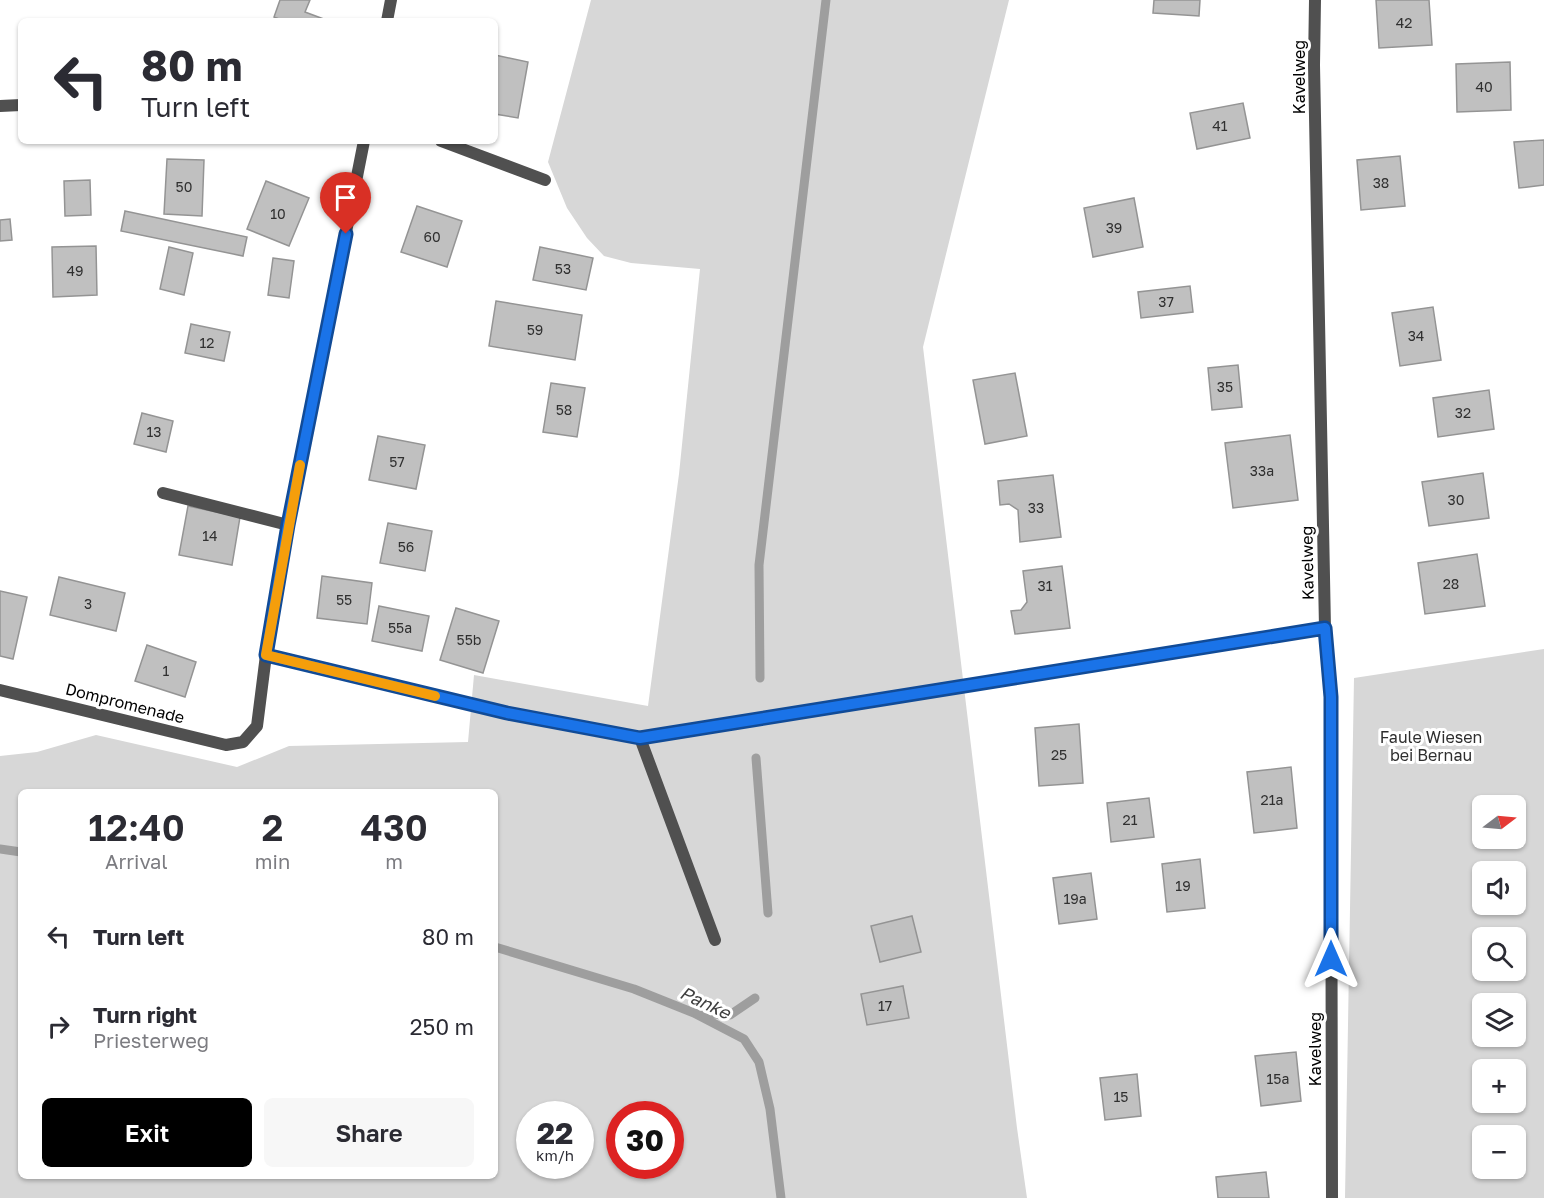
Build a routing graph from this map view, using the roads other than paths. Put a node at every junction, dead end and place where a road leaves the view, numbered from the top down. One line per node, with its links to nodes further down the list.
1 (391, 0): 3 (street)
2 (1315, 0): 11 (street, Kavelweg)
3 (388, 18)
4 (18, 105): 5 (street)
5 (0, 106)
6 (363, 144): 10 (street)
7 (449, 144): 8 (street)
8 (545, 180)
9 (163, 493): 10 (street)
10 (288, 525): 12 (street)
11 (1325, 628): 14 (street); 16 (street, Kavelweg)
12 (266, 655): 13 (street, Dompromenade); 14 (street)
13 (0, 690)
14 (640, 738): 15 (street)
15 (715, 940)
16 (1332, 1198)

